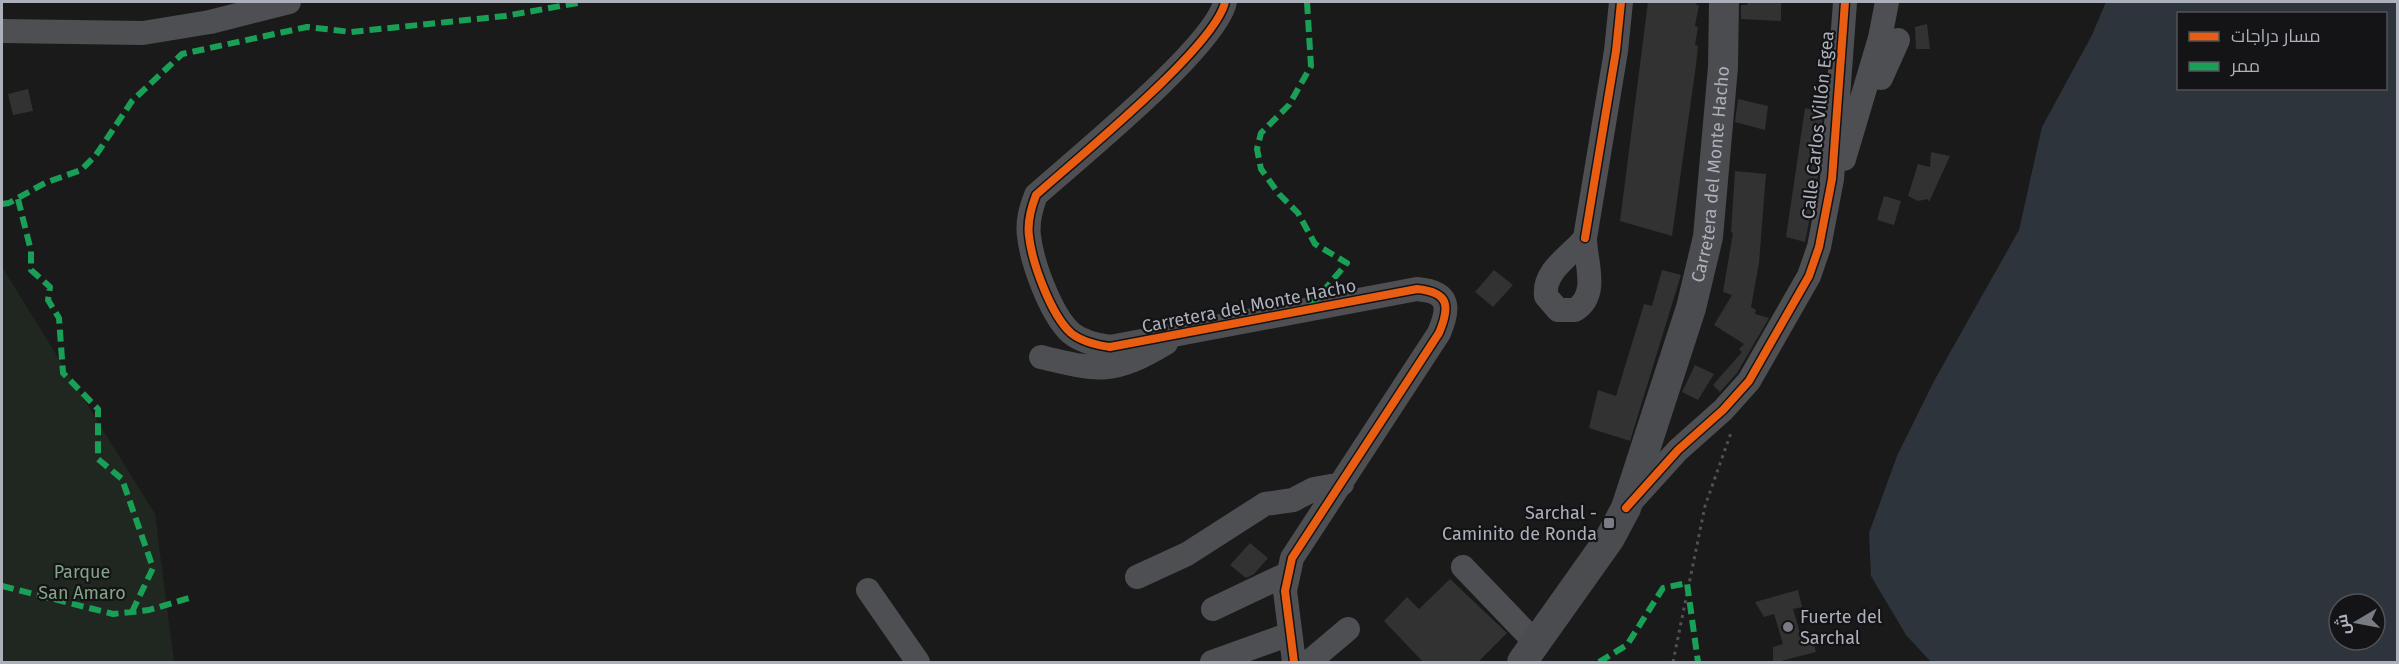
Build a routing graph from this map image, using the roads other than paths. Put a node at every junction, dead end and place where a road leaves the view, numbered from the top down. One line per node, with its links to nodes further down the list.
1 (289, 2): 7 (street)
2 (1225, 2): 12 (street, Carretera del Monte Hacho)
3 (1621, 2): 11 (street)
4 (1724, 2): 15 (main road, Carretera del Monte Hacho)
5 (1845, 2): 10 (street, Calle Carlos Villón Egea)
6 (1890, 6): 9 (street)
7 (2, 31)
8 (1898, 40): 9 (street)
9 (1862, 100): 10 (street)
10 (1832, 179): 15 (street, Calle Carlos Villón Egea)
11 (1585, 238)
12 (1181, 334): 13 (street); 14 (street, Carretera del Monte Hacho)
13 (1041, 357)
14 (1342, 484): 17 (street, Carretera del Monte Hacho); 18 (street)
15 (1626, 508): 23 (main road, Carretera del Monte Hacho)
16 (1463, 567): 23 (street)
17 (1287, 574): 20 (street); 22 (street, Carretera del Monte Hacho)
18 (1137, 577)
19 (868, 590): 24 (street)
20 (1213, 609)
21 (1348, 630): 27 (street)
22 (1290, 634): 25 (street); 26 (street, Carretera del Monte Hacho)
23 (1529, 652)
24 (918, 663)
25 (1212, 663)
26 (1294, 663)
27 (1309, 663)

